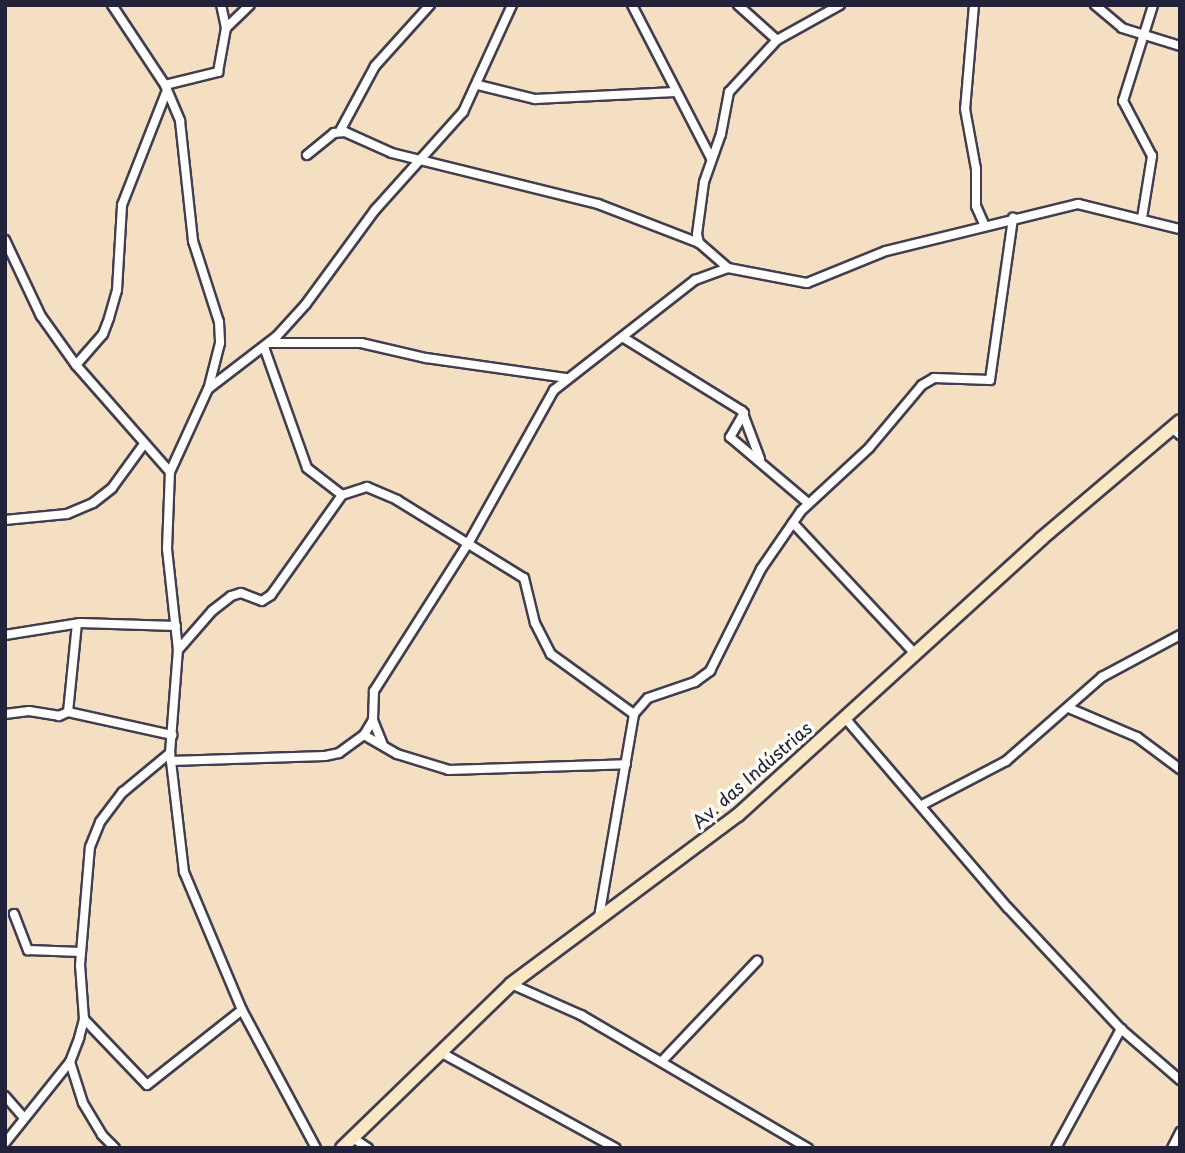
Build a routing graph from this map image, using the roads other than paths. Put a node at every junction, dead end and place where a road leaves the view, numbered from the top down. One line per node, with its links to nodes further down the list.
1 (112, 5): 17 (street)
2 (221, 5): 12 (street)
3 (250, 5): 12 (street)
4 (430, 5): 19 (street)
5 (512, 5): 16 (street)
6 (632, 5): 18 (street)
7 (738, 5): 14 (street)
8 (840, 5): 14 (street)
9 (974, 5): 25 (street)
10 (1095, 5): 13 (street)
11 (1153, 5): 13 (street)
12 (226, 28): 17 (street)
13 (1145, 37): 15 (street); 24 (street)
14 (777, 40): 21 (street)
15 (1180, 46)
16 (478, 85): 18 (street); 22 (street)
17 (166, 88): 32 (street); 34 (street)
18 (675, 92): 21 (street)
19 (340, 131): 20 (street); 22 (street)
20 (307, 155)
21 (711, 158): 28 (street)
22 (426, 159): 28 (street); 31 (street)
23 (1013, 218): 24 (street); 25 (street); 41 (street)
24 (1142, 218): 26 (street)
25 (985, 226): 29 (street)
26 (1180, 229)
27 (5, 240): 32 (street)
28 (699, 243): 29 (street)
29 (728, 268): 30 (street)
30 (624, 338): 33 (street); 35 (street)
31 (267, 345): 33 (street); 34 (street); 40 (street)
32 (76, 365): 37 (street)
33 (566, 378): 44 (street)
34 (208, 389): 39 (street)
35 (744, 413): 38 (street); 38 (street)
36 (1177, 428): 50 (street, Av. das Indústrias)
37 (144, 444): 39 (street); 42 (street)
38 (760, 459): 41 (street)
39 (170, 472): 46 (street)
40 (342, 495): 44 (street); 49 (street)
41 (808, 503): 43 (street)
42 (5, 520)
43 (793, 523): 50 (street); 54 (street)
44 (469, 542): 54 (street); 56 (street)
45 (77, 624): 46 (street); 47 (street); 52 (street)
46 (176, 626): 49 (street)
47 (5, 635)
48 (1180, 635): 51 (street)
49 (178, 650): 57 (street)
50 (915, 654): 55 (street, Av. das Indústrias)
51 (1070, 709): 62 (street); 63 (street)
52 (68, 712): 53 (street); 57 (street)
53 (5, 714)
54 (634, 714): 61 (street)
55 (845, 718): 63 (street); 65 (street, Av. das Indústrias)
56 (373, 720): 58 (street); 59 (street)
57 (172, 735): 60 (street)
58 (364, 735): 59 (street); 60 (street)
59 (383, 745): 61 (street)
60 (170, 757): 66 (street); 69 (street)
61 (626, 764): 65 (street)
62 (1180, 769)
63 (922, 805): 71 (street)
64 (14, 914): 66 (street)
65 (599, 917): 68 (street, Av. das Indústrias)
66 (81, 952): 70 (street)
67 (757, 961): 73 (street)
68 (511, 984): 72 (street, Av. das Indústrias); 73 (street)
69 (242, 1010): 70 (street); 82 (street)
70 (84, 1019): 74 (street)
71 (1121, 1029): 75 (street); 87 (street)
72 (440, 1052): 79 (street, Av. das Indústrias); 85 (street)
73 (663, 1060): 86 (street)
74 (69, 1062): 77 (street); 81 (street)
75 (1180, 1080)
76 (5, 1096): 77 (street)
77 (23, 1117): 80 (street)
78 (1180, 1132): 88 (street)
79 (353, 1138): 83 (street, Av. das Indústrias); 84 (street)
80 (5, 1143)
81 (115, 1148)
82 (316, 1148)
83 (342, 1148)
84 (368, 1148)
85 (615, 1148)
86 (808, 1148)
87 (1056, 1148)
88 (1172, 1148)

